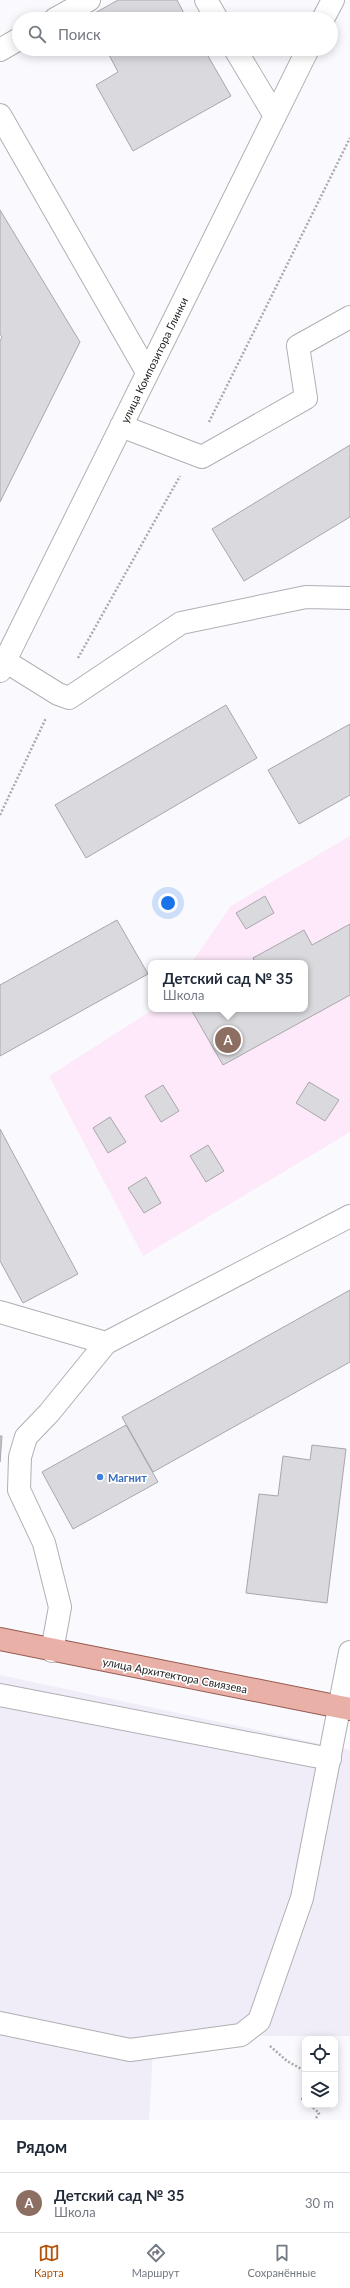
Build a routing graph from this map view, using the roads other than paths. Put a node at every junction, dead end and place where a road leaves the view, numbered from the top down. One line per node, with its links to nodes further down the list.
1 (89, 0): 4 (street)
2 (206, 0): 5 (street)
3 (332, 0): 6 (street)
4 (68, 12)
5 (214, 12)
6 (326, 12)
7 (12, 43): 8 (street)
8 (0, 50)
9 (239, 56): 12 (street)
10 (305, 56): 12 (street, улица Композитора Глинки)
11 (0, 115): 14 (street)
12 (275, 116): 14 (street, улица Композитора Глинки)
13 (350, 318): 15 (street)
14 (147, 372): 15 (street, улица Композитора Глинки)
15 (121, 426): 17 (street, улица Композитора Глинки)
16 (350, 598): 17 (street)
17 (2, 666)
18 (350, 1216): 20 (street)
19 (0, 1312): 20 (street)
20 (106, 1343): 22 (street)
21 (0, 1639): 22 (main road, улица Архитектора Свиязева)
22 (52, 1651): 25 (main road, улица Архитектора Свиязева)
23 (350, 1652): 25 (street)
24 (0, 1695): 26 (street)
25 (345, 1708): 26 (street)
26 (330, 1759): 27 (street)
27 (0, 2023)

